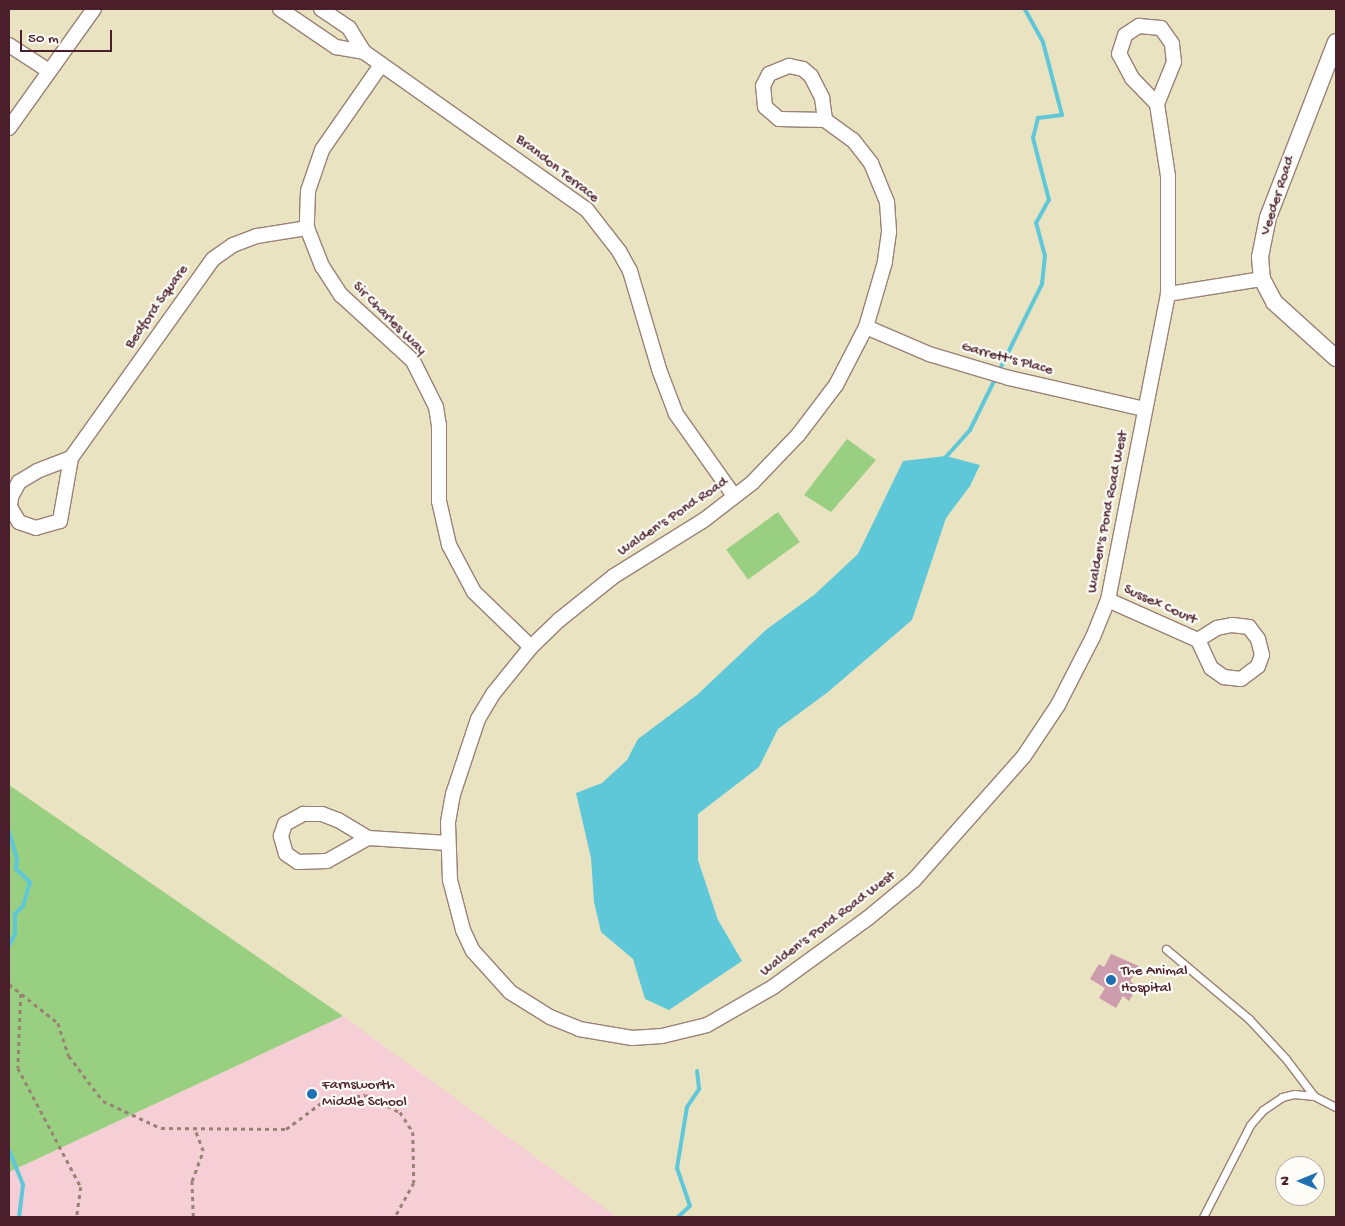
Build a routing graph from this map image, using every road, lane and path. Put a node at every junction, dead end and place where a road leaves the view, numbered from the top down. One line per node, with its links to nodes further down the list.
1 (94, 9): 8 (street)
2 (280, 9): 6 (street, Brandon Terrace)
3 (322, 9): 6 (street, Brandon Terrace)
4 (1336, 42): 13 (street, Veeder Road)
5 (9, 45): 8 (street)
6 (364, 52): 7 (street, Brandon Terrace)
7 (381, 65): 12 (street, Sir Charles Way); 19 (street, Brandon Terrace)
8 (49, 71): 11 (street)
9 (1157, 104): 9 (street); 14 (street, Walden's Pond Road West)
10 (825, 120): 10 (street); 15 (street, Walden's Pond Road)
11 (9, 128)
12 (307, 228): 18 (street, Bedford Square); 22 (street, Sir Charles Way)
13 (1262, 279): 14 (street); 16 (street, Veeder Road)
14 (1168, 294): 17 (street, Walden's Pond Road West)
15 (866, 327): 17 (street, Garrett's Place); 19 (street, Walden's Pond Road)
16 (1336, 358)
17 (1144, 409): 20 (street, Walden's Pond Road West)
18 (71, 458): 18 (street, Bedford Square)
19 (734, 496): 22 (street, Walden's Pond Road)
20 (1108, 600): 21 (street, Sussex Court); 25 (street, Walden's Pond Road West)
21 (1198, 640): 21 (street, Sussex Court)
22 (532, 647): 23 (street, Walden's Pond Road)
23 (470, 738): 25 (street, Walden's Pond Road West)
24 (368, 838): 24 (street); 25 (street)
25 (448, 843)
26 (1166, 949): 29 (lane)
27 (9, 984): 28 (path)
28 (21, 994): 31 (path); 32 (path)
29 (1314, 1096): 30 (lane); 35 (lane)
30 (1336, 1107)
31 (194, 1127): 33 (path); 34 (path)
32 (77, 1217)
33 (193, 1217)
34 (395, 1217)
35 (1202, 1217)

